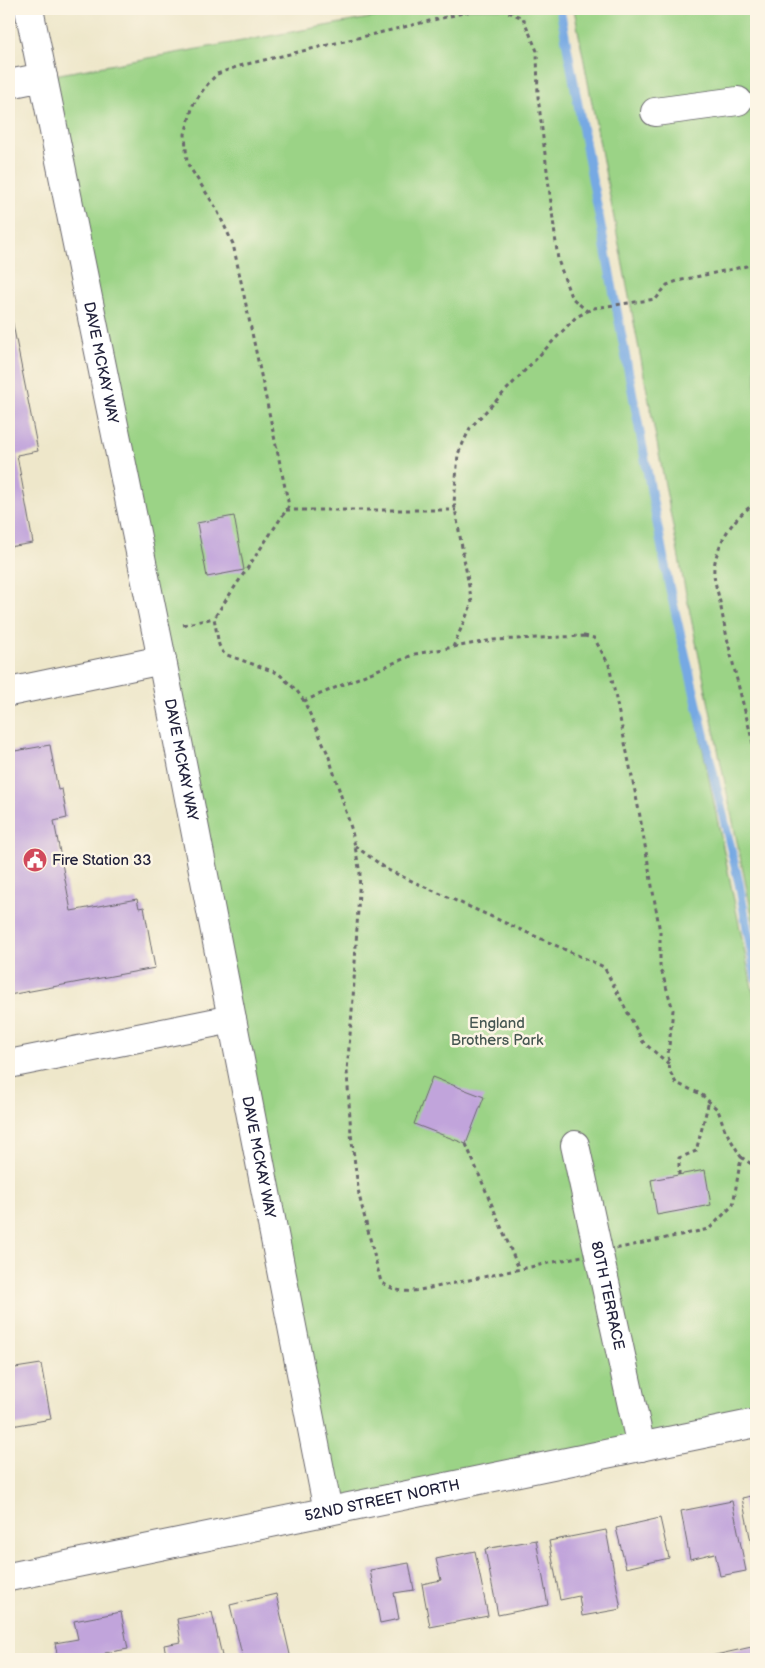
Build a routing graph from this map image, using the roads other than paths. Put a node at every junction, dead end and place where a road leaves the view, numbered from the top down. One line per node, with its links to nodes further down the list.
1 (29, 9): 2 (street, DAVE MCKAY WAY)
2 (43, 77): 3 (street); 6 (street, DAVE MCKAY WAY)
3 (9, 84)
4 (738, 101): 5 (street)
5 (655, 112)
6 (162, 660): 7 (street); 8 (street, DAVE MCKAY WAY)
7 (9, 692)
8 (232, 1019): 9 (street); 13 (street, DAVE MCKAY WAY)
9 (9, 1064)
10 (575, 1144): 12 (street, 80TH TERRACE)
11 (756, 1423): 12 (street, 52ND STREET NORTH)
12 (641, 1447): 13 (street, 52ND STREET NORTH)
13 (328, 1511): 14 (street, 52ND STREET NORTH)
14 (9, 1577)

